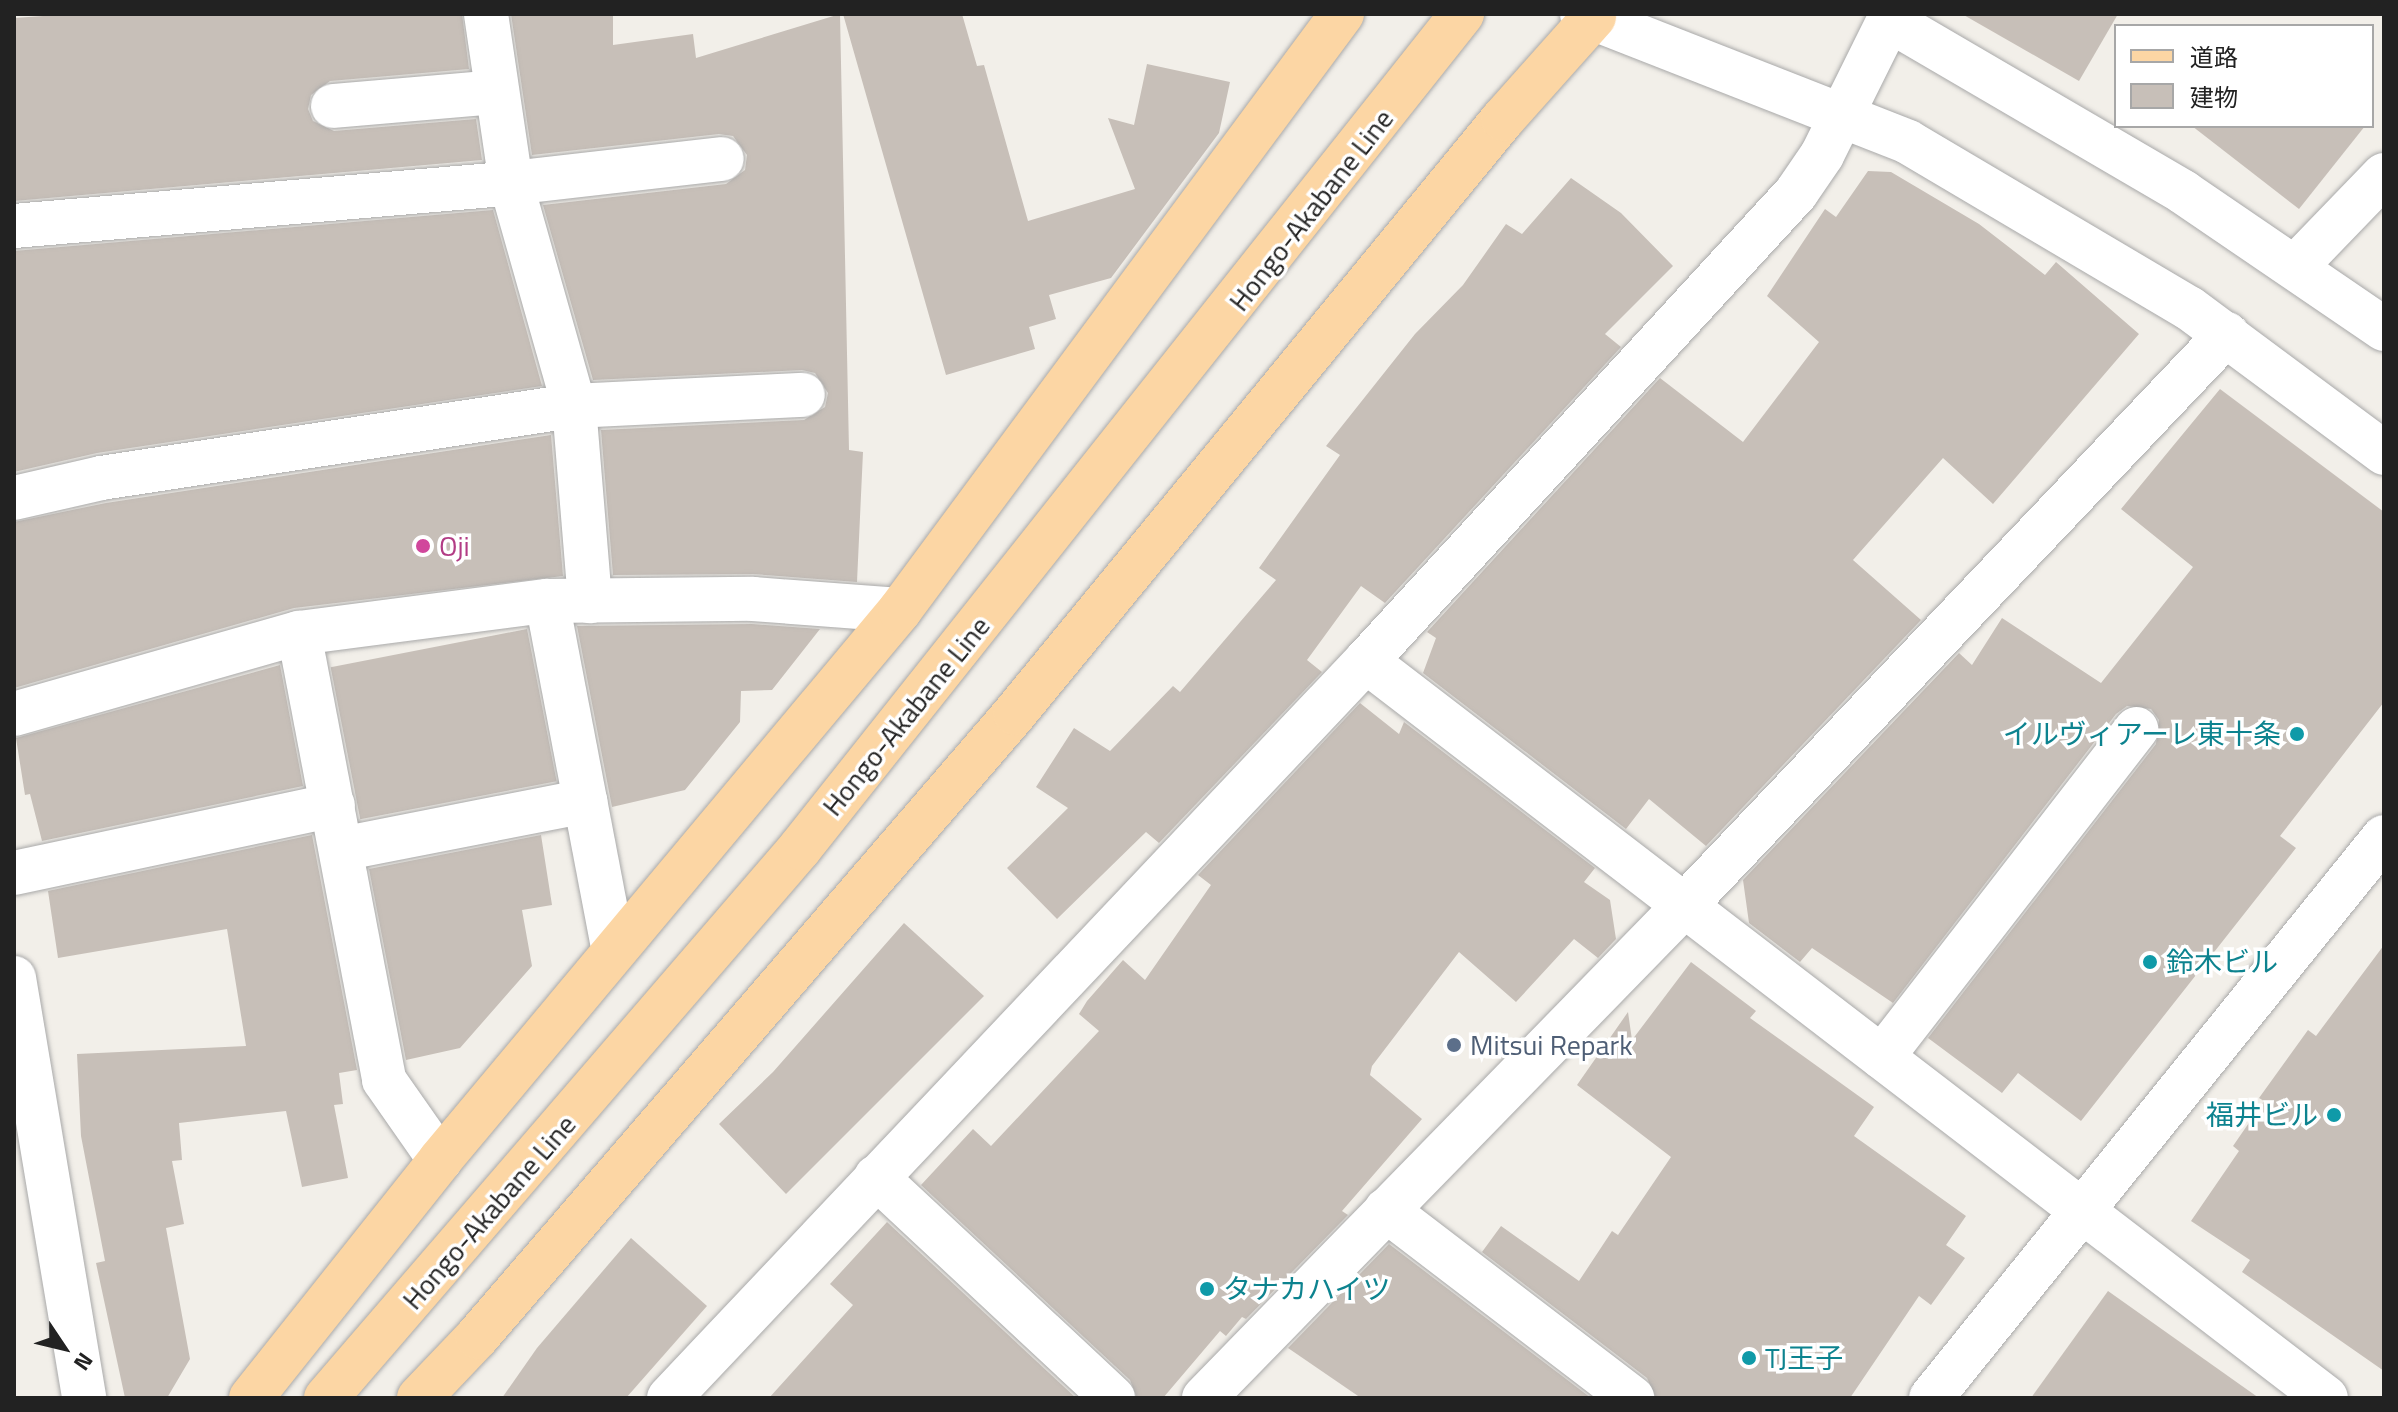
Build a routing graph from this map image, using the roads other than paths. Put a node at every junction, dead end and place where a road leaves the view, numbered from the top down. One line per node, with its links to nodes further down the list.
1 (486, 14): 6 (street)
2 (1342, 14): 21 (main road)
3 (1462, 14): 42 (main road, Hongo-Akabane Line)
4 (1588, 15): 8 (street); 43 (main road)
5 (1890, 17): 8 (street); 13 (street)
6 (496, 92): 7 (street); 11 (street)
7 (333, 106)
8 (1842, 118): 15 (street); 23 (street)
9 (722, 159): 11 (street)
10 (2384, 175): 13 (street)
11 (511, 183): 12 (street); 17 (street)
12 (14, 226)
13 (2297, 265): 14 (street)
14 (2384, 329)
15 (2227, 334): 18 (street); 31 (street)
16 (803, 395): 17 (street)
17 (574, 406): 19 (street); 20 (street)
18 (2384, 453)
19 (14, 498)
20 (568, 601): 21 (street); 22 (street); 26 (street)
21 (900, 610): 32 (main road)
22 (299, 633): 24 (street); 27 (street)
23 (1366, 661): 31 (street); 36 (street)
24 (14, 714)
25 (2136, 729): 34 (street)
26 (585, 801): 29 (street); 32 (street)
27 (333, 805): 29 (street); 30 (street)
28 (2384, 837): 38 (street)
29 (341, 849): 35 (street)
30 (14, 873)
31 (1683, 907): 34 (street); 37 (street)
32 (614, 951): 35 (main road)
33 (14, 978): 40 (street)
34 (1882, 1057): 38 (street)
35 (440, 1160): 41 (main road)
36 (876, 1177): 44 (street); 45 (street)
37 (1386, 1210): 39 (street); 46 (street)
38 (2081, 1213): 47 (street); 48 (street)
39 (1216, 1394)
40 (84, 1398)
41 (251, 1398)
42 (326, 1398)
43 (419, 1398)
44 (669, 1398)
45 (1113, 1398)
46 (1632, 1398)
47 (1931, 1398)
48 (2326, 1398)

